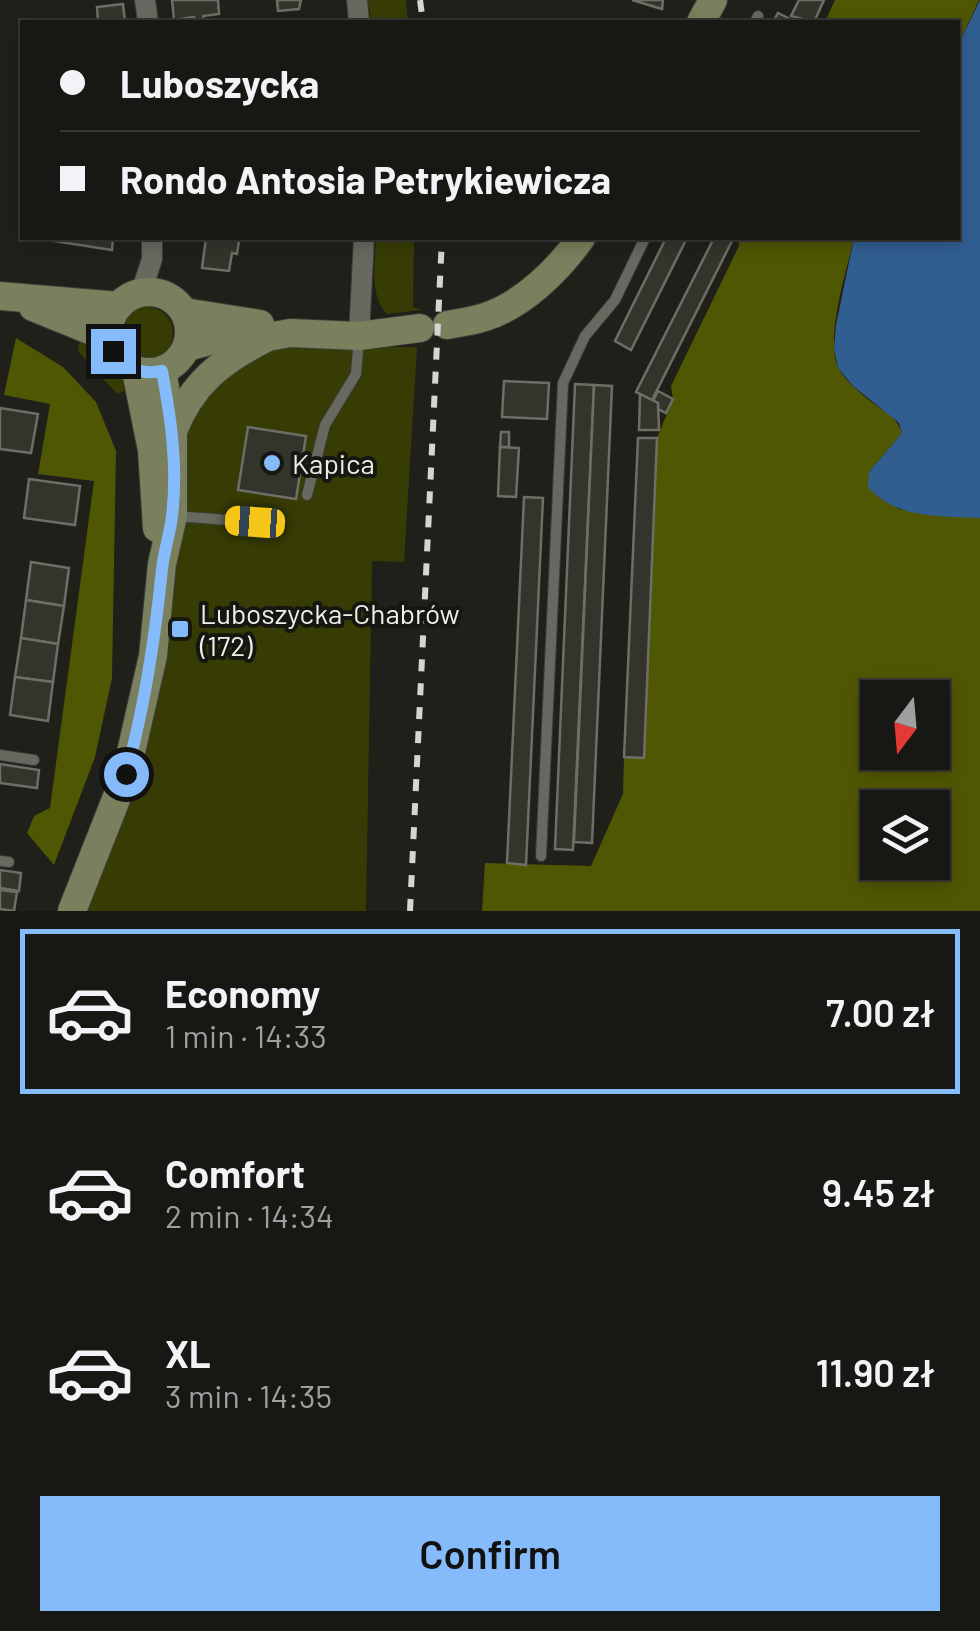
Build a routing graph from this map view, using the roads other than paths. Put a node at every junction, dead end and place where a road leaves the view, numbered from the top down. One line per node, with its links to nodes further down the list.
1 (152, 240): 6 (street)
2 (364, 240): 9 (street)
3 (578, 240): 9 (street)
4 (644, 240): 20 (lane)
5 (4, 297): 6 (street); 10 (street)
6 (130, 299): 7 (street); 10 (street)
7 (184, 312): 8 (street); 11 (street)
8 (279, 335): 9 (street); 11 (street); 13 (street)
9 (359, 336): 14 (lane)
10 (110, 342): 12 (street)
11 (187, 347): 12 (street)
12 (149, 371): 13 (street); 17 (street)
13 (173, 432): 15 (street)
14 (306, 494)
15 (172, 516): 16 (lane); 17 (street)
16 (255, 522)
17 (162, 564): 21 (street)
18 (0, 755): 19 (lane)
19 (34, 760)
20 (541, 856)
21 (72, 911)

